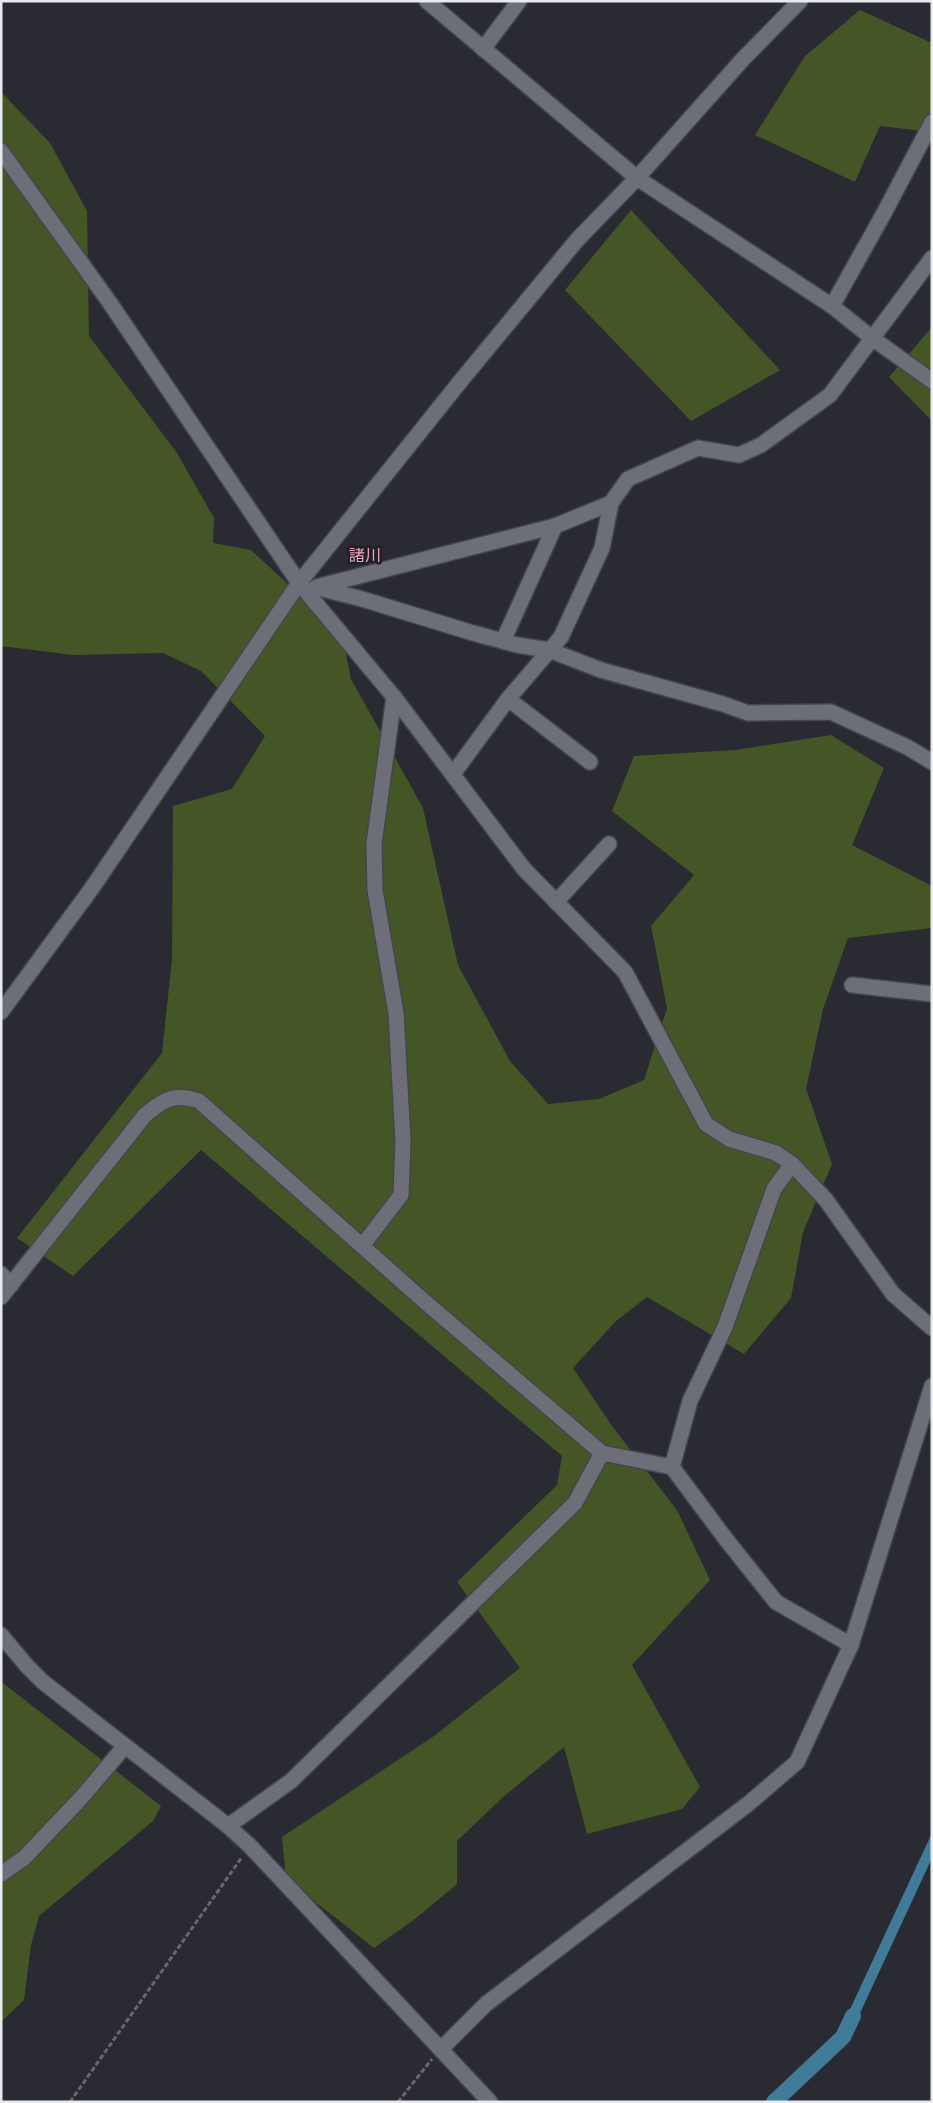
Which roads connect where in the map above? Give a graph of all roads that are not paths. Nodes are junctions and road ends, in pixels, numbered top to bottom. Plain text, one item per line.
1 (427, 1) edge
2 (519, 1) edge
3 (800, 1) edge
4 (483, 48) junction
5 (932, 122) edge
6 (1, 151) edge
7 (637, 178) junction
8 (932, 258) edge
9 (832, 306) junction
10 (872, 338) junction
11 (932, 381) edge
12 (611, 503) junction
13 (555, 526) junction
14 (299, 583) junction
15 (316, 587) junction
16 (503, 641) junction
17 (549, 650) junction
18 (394, 697) junction
19 (508, 699) junction
20 (590, 762) dead end
21 (932, 762) edge
22 (453, 774) junction
23 (609, 844) dead end
24 (556, 902) junction
25 (852, 985) dead end
26 (932, 994) edge
27 (1, 1012) edge
28 (792, 1164) junction
29 (362, 1246) junction
30 (5, 1285) edge
31 (932, 1328) edge
32 (932, 1386) edge
33 (602, 1453) junction
34 (672, 1467) junction
35 (1, 1635) edge
36 (850, 1646) junction
37 (125, 1746) junction
38 (228, 1826) junction
39 (1, 1874) edge
40 (441, 2049) junction
41 (490, 2102) edge

1 - 4 street
2 - 4 street
3 - 7 street
4 - 7 street
5 - 9 street
6 - 14 street
7 - 9 street
7 - 14 street
8 - 10 street
9 - 10 street
10 - 11 street
10 - 12 street
12 - 13 street
12 - 17 street
13 - 15 street
13 - 16 street
14 - 15 street
14 - 18 street
14 - 27 street
15 - 16 street
16 - 17 street
17 - 19 street
17 - 21 street
18 - 22 street
18 - 29 street
19 - 20 street
19 - 22 street
22 - 24 street
23 - 24 street
24 - 28 street
25 - 26 street
28 - 31 street
28 - 34 street
29 - 30 street
29 - 33 street
32 - 36 street
33 - 34 street
33 - 38 street
34 - 36 street
35 - 37 street
36 - 40 street
37 - 38 street
37 - 39 street
38 - 40 street
40 - 41 street

